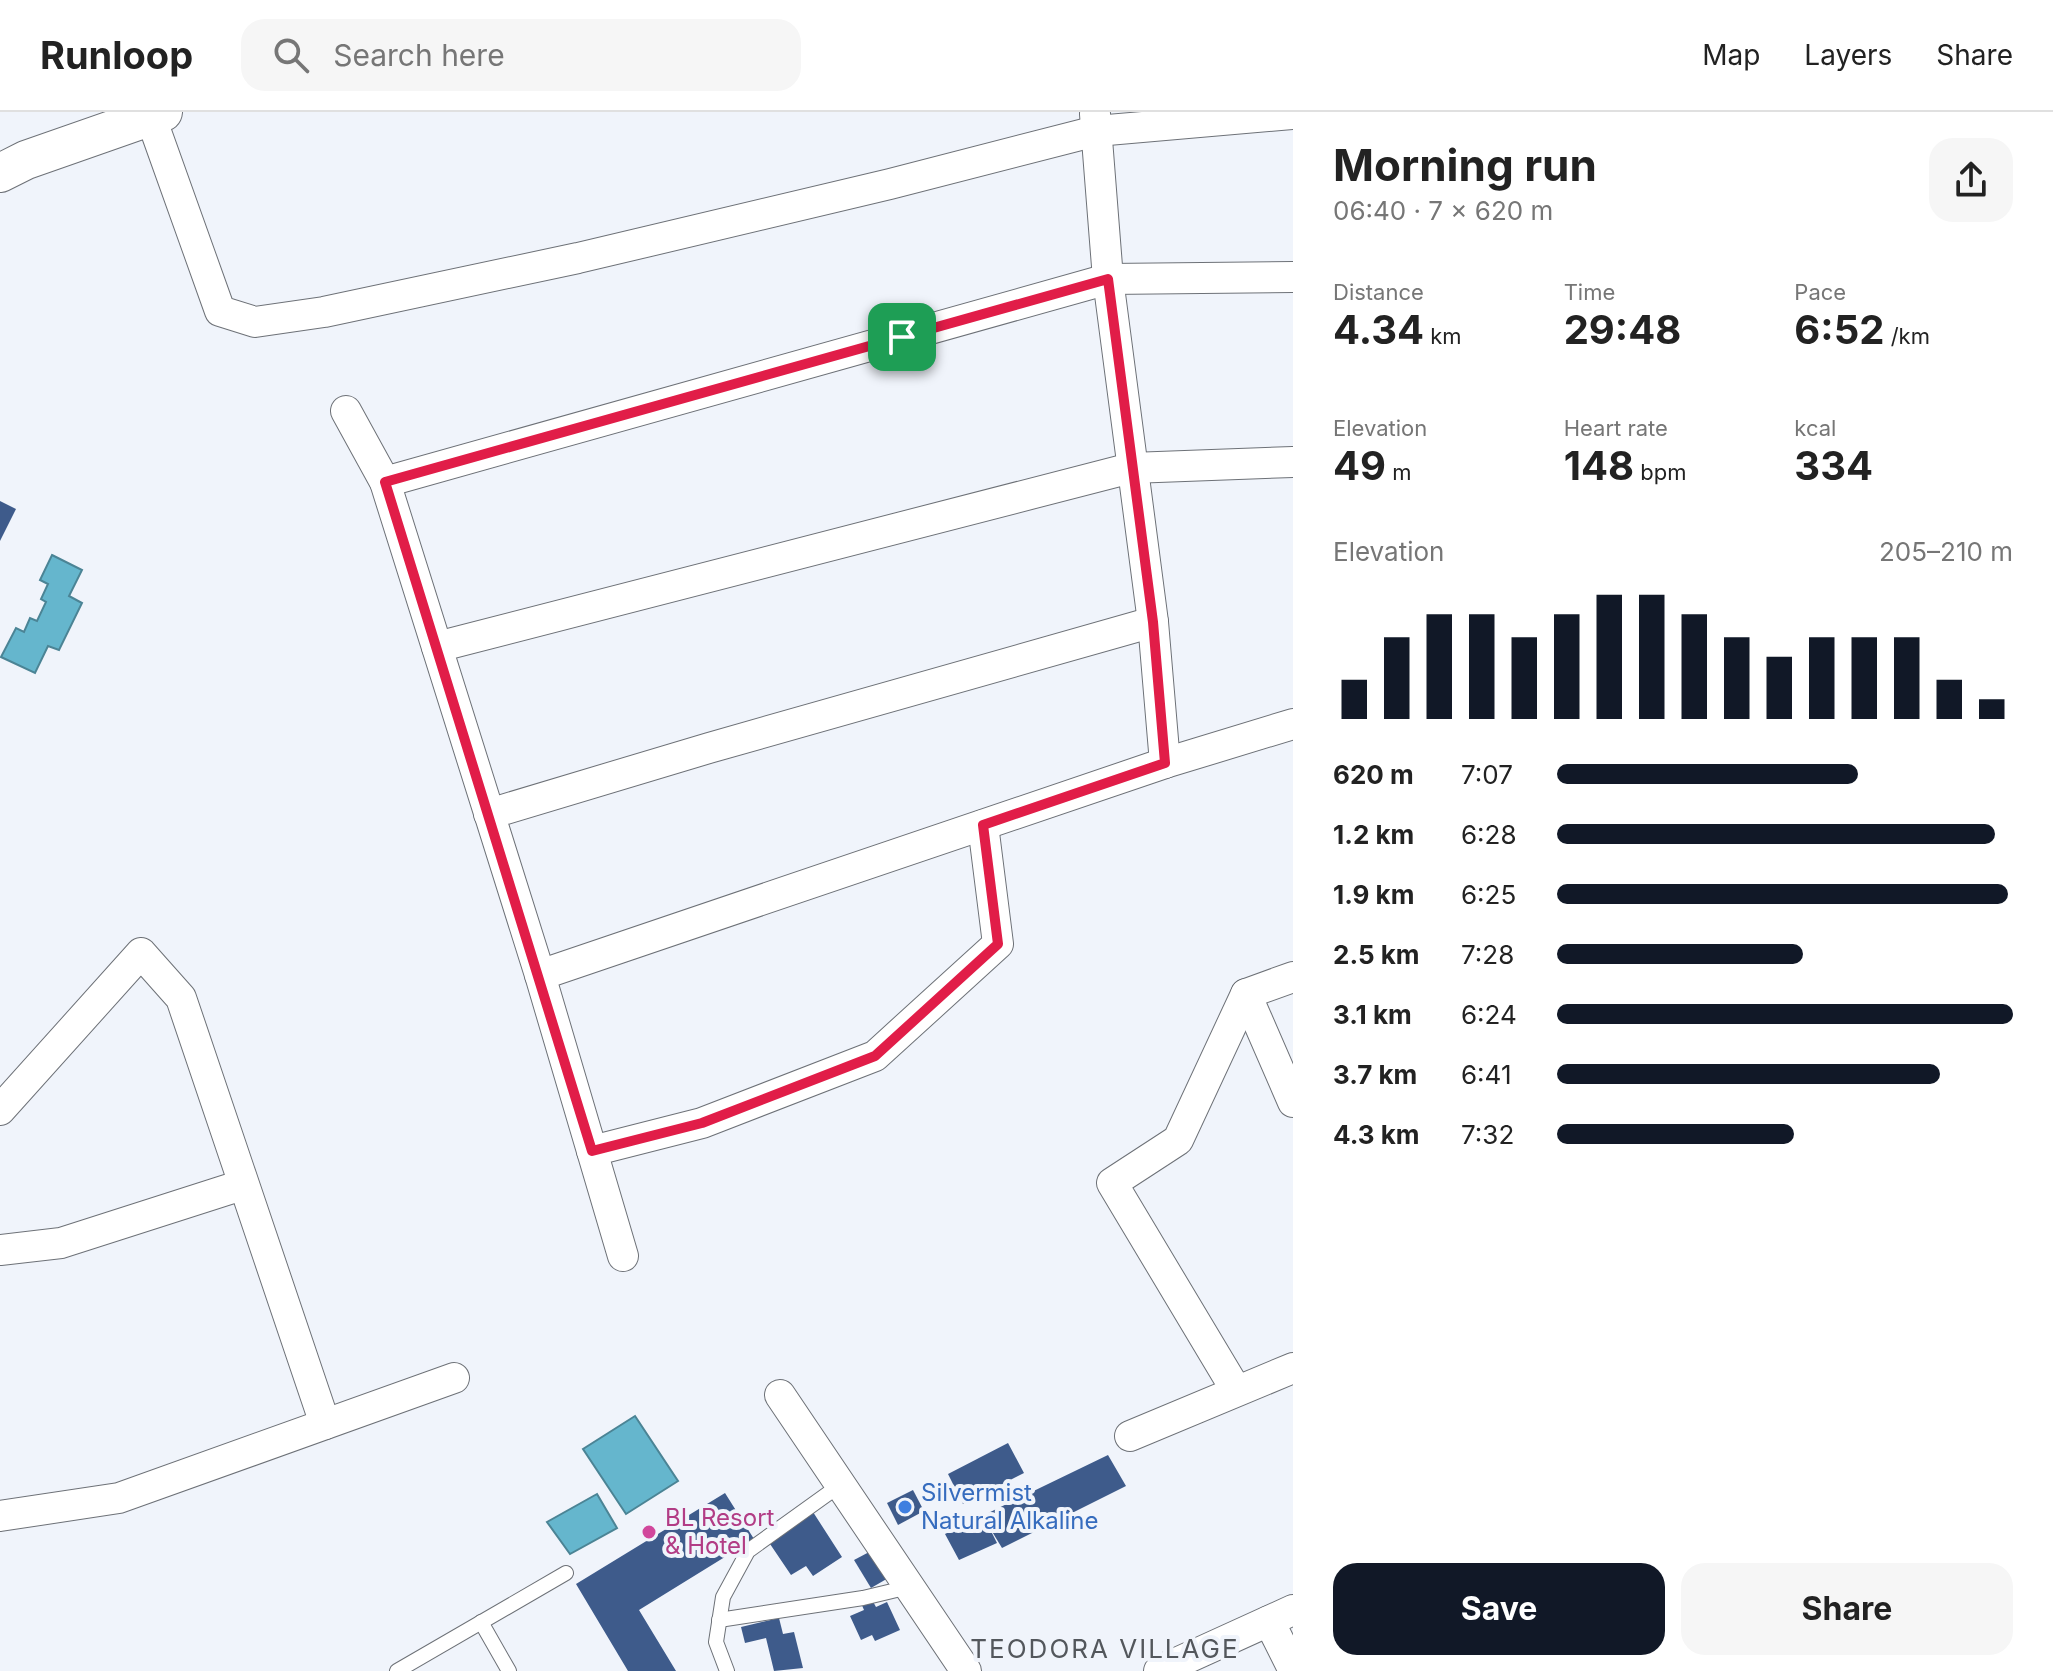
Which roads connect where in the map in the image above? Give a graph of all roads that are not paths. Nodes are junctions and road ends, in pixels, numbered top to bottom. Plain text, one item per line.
1 (156, 114) edge
2 (1293, 114) edge
3 (1096, 122) edge
4 (0, 173) edge
5 (1293, 277) edge
6 (1108, 279) junction
7 (346, 411) dead end
8 (1293, 462) edge
9 (1131, 468) junction
10 (385, 482) junction
11 (1153, 622) junction
12 (437, 647) junction
13 (1293, 724) edge
14 (1165, 763) junction
15 (489, 814) junction
16 (983, 825) junction
17 (540, 975) junction
18 (1293, 977) edge
19 (1246, 994) junction
20 (1293, 1102) edge
21 (0, 1110) edge
22 (592, 1151) junction
23 (242, 1185) junction
24 (0, 1250) edge
25 (623, 1256) dead end
26 (1293, 1368) edge
27 (454, 1378) dead end
28 (1236, 1390) junction
29 (780, 1395) dead end
30 (325, 1424) junction
31 (1130, 1436) dead end
32 (840, 1485) junction
33 (0, 1516) edge
34 (566, 1573) dead end
35 (909, 1587) junction
36 (1281, 1616) edge
37 (719, 1620) junction
38 (481, 1622) junction
39 (1293, 1669) edge
40 (397, 1671) edge
41 (509, 1671) edge
42 (727, 1671) edge
43 (966, 1671) edge
44 (1159, 1671) edge

1 - 3 street
1 - 4 street
2 - 3 street
3 - 6 street
5 - 6 street
6 - 9 street
6 - 10 street
7 - 10 street
8 - 9 street
9 - 11 street
9 - 12 street
10 - 12 street
11 - 14 street
11 - 15 street
12 - 15 street
13 - 14 street
14 - 16 street
15 - 17 street
16 - 17 street
16 - 22 street
17 - 22 street
18 - 19 street
19 - 20 street
19 - 28 street
21 - 23 street
22 - 25 street
23 - 24 street
23 - 30 street
26 - 28 street
27 - 30 street
28 - 31 street
29 - 32 street
30 - 33 street
32 - 35 street
32 - 37 lane
34 - 38 lane
35 - 37 lane
35 - 43 street
36 - 39 street
36 - 44 street
37 - 42 lane
38 - 40 lane
38 - 41 lane

